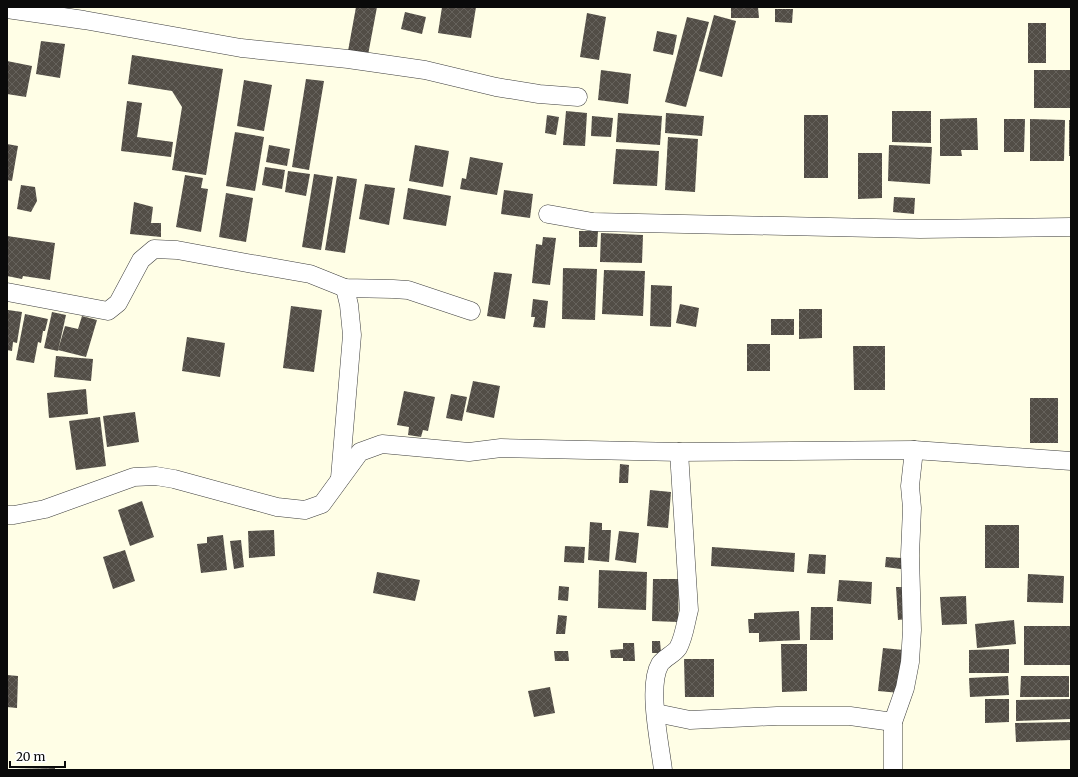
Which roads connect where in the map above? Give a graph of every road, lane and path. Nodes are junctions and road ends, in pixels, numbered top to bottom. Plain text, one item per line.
1 (7, 9) edge
2 (578, 98) dead end
3 (548, 214) dead end
4 (1071, 227) edge
5 (345, 288) junction
6 (7, 292) edge
7 (471, 312) dead end
8 (914, 450) junction
9 (679, 452) junction
10 (1071, 461) edge
11 (340, 478) junction
12 (7, 514) edge
13 (656, 713) junction
14 (893, 722) junction
15 (663, 770) edge
16 (893, 770) edge

1 - 2 street
3 - 4 street
5 - 6 street
5 - 7 street
5 - 11 street
8 - 9 street
8 - 10 street
8 - 14 street
9 - 11 street
9 - 13 street
11 - 12 street
13 - 14 street
13 - 15 street
14 - 16 street

